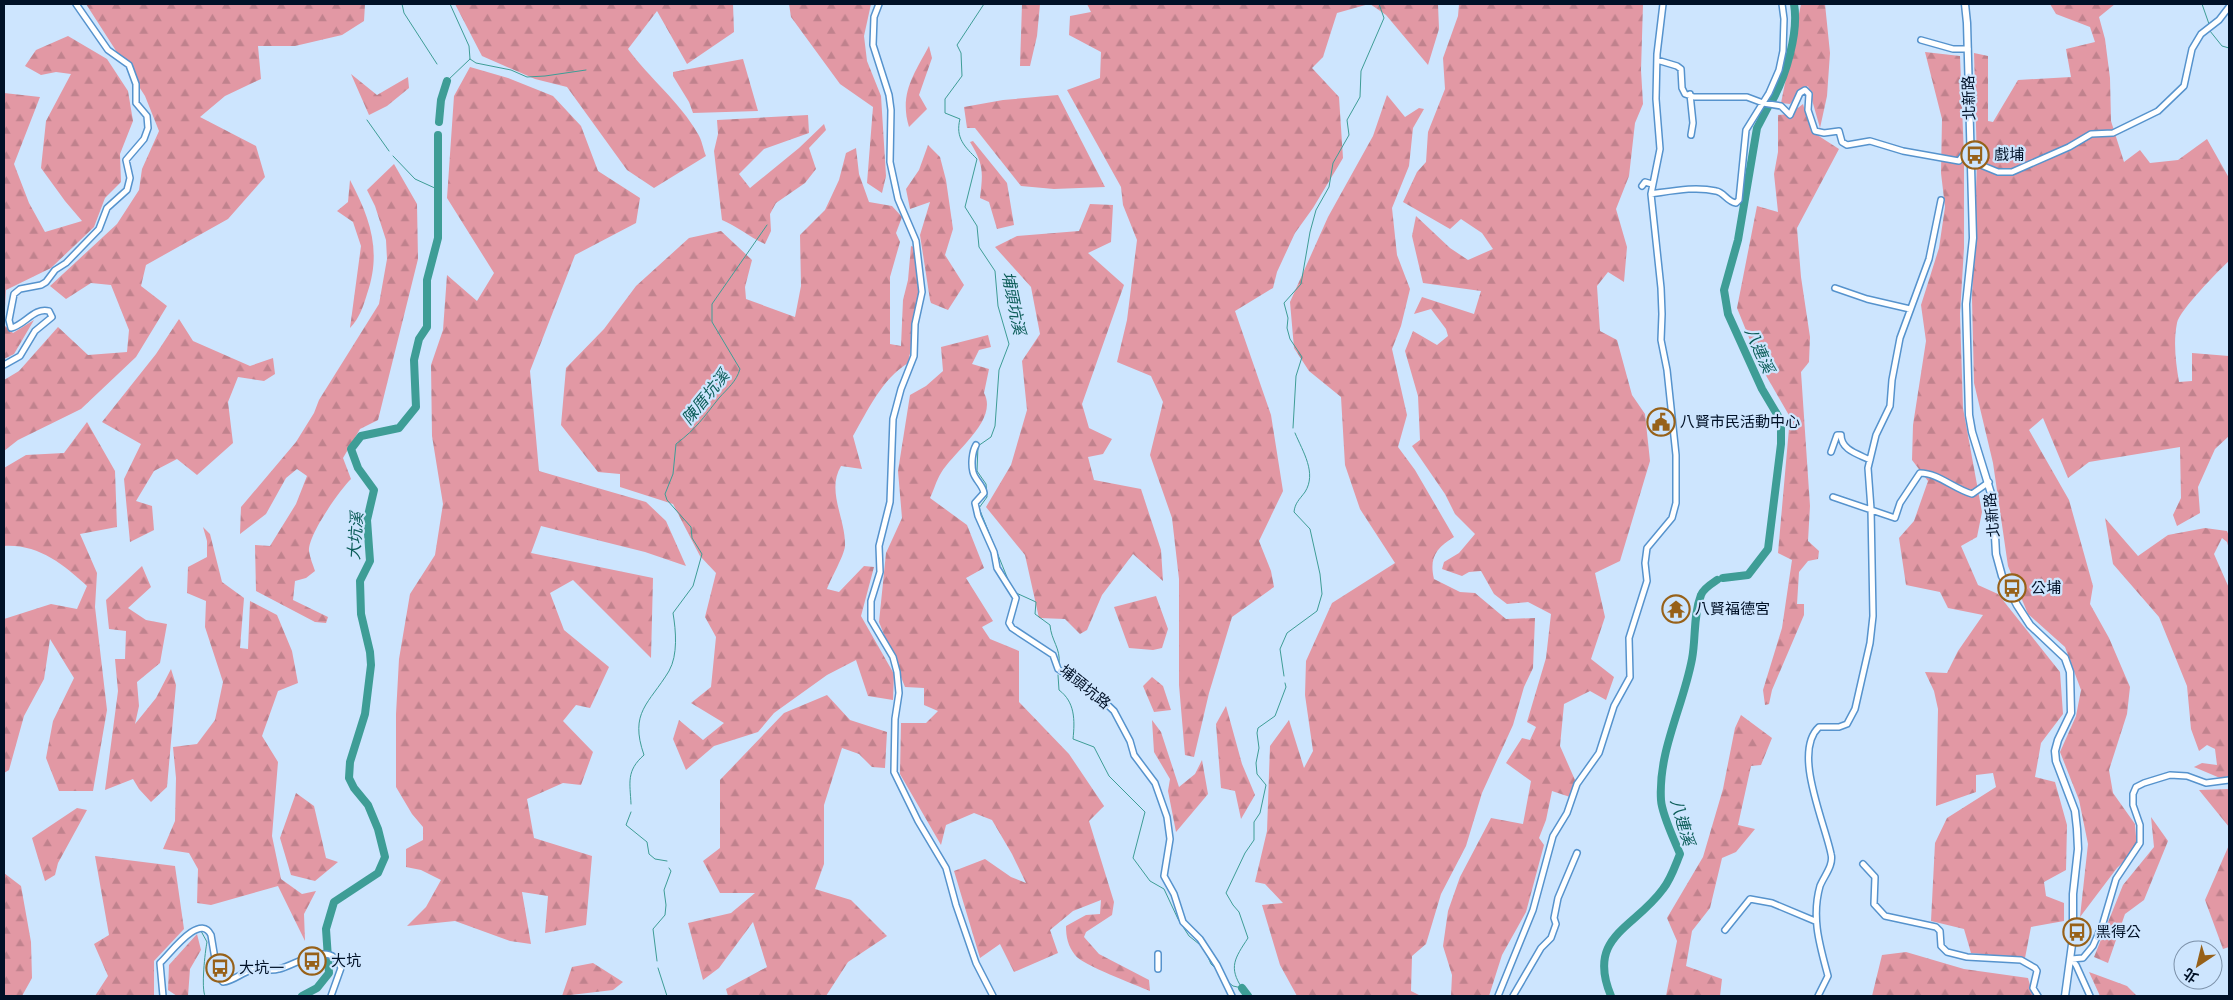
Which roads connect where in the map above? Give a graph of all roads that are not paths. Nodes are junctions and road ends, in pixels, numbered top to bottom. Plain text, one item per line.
1 (76, 4) edge
2 (879, 4) edge
3 (1664, 4) edge
4 (1782, 4) edge
5 (1965, 4) edge
6 (2229, 7) edge
7 (1921, 40) dead end
8 (1968, 49) junction
9 (1657, 60) junction
10 (1690, 94) junction
11 (1763, 103) junction
12 (1691, 135) dead end
13 (1971, 144) junction
14 (1971, 161) junction
15 (1652, 184) junction
16 (1642, 186) dead end
17 (1651, 194) junction
18 (1941, 200) dead end
19 (1834, 288) dead end
20 (1910, 309) junction
21 (4, 365) edge
22 (976, 444) dead end
23 (1831, 452) dead end
24 (1870, 460) junction
25 (1989, 482) junction
26 (1833, 497) dead end
27 (1871, 509) junction
28 (2229, 780) edge
29 (1577, 853) dead end
30 (1863, 864) dead end
31 (1815, 920) junction
32 (1725, 930) dead end
33 (1158, 954) dead end
34 (2071, 959) junction
35 (1158, 969) dead end
36 (163, 996) edge
37 (331, 996) edge
38 (993, 996) edge
39 (1232, 996) edge
40 (1498, 996) edge
41 (1513, 996) edge
42 (1818, 996) edge
43 (2038, 996) edge
44 (2065, 996) edge
45 (2090, 996) edge

1 - 21 street
2 - 38 street
3 - 9 street
4 - 11 street
5 - 8 main road, 北新路
6 - 14 street
7 - 8 street
8 - 13 main road, 北新路
9 - 10 street
9 - 15 street
10 - 11 street
10 - 12 street
11 - 13 street
11 - 17 street
13 - 14 main road, 北新路
14 - 25 main road, 北新路
15 - 16 street
15 - 17 street
17 - 40 street
18 - 20 street
19 - 20 street
20 - 24 street
22 - 39 street, 埔頭坑路
23 - 24 street
24 - 27 street
25 - 27 street
25 - 34 main road, 北新路
26 - 27 street
27 - 31 street
28 - 34 street
29 - 41 street
30 - 43 street
31 - 32 street
31 - 42 street
33 - 35 street
34 - 44 main road, 北新路
34 - 45 street
36 - 37 street

